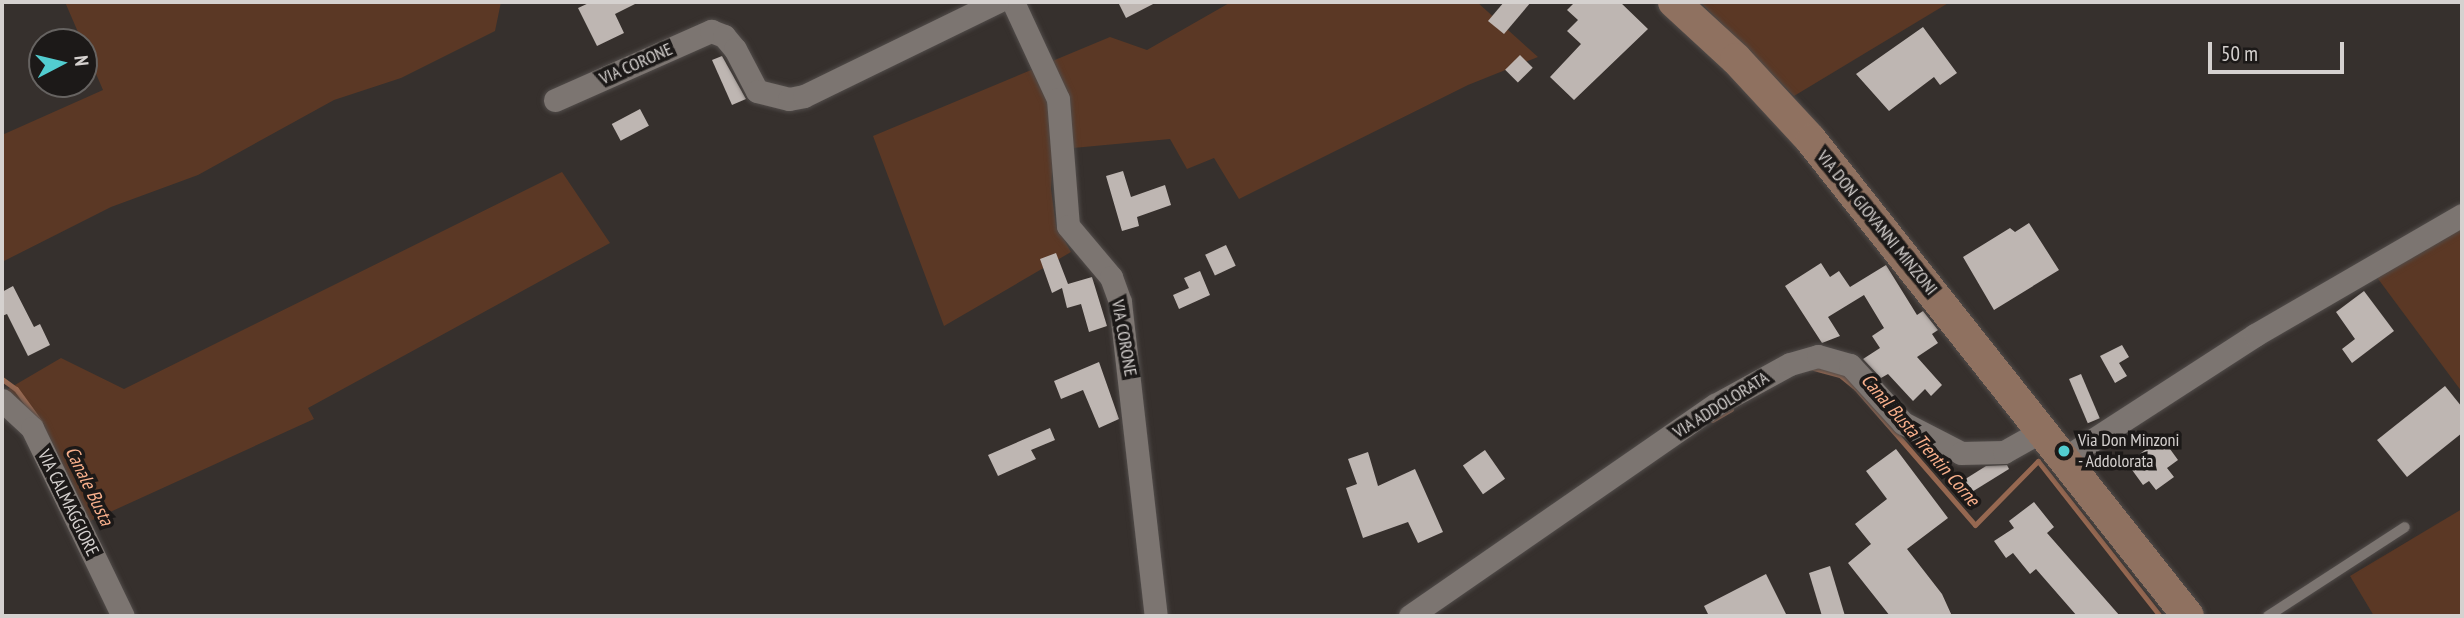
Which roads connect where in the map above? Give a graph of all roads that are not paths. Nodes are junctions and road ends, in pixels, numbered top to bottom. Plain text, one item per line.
1 (997, 2) edge
2 (1013, 2) edge
3 (1674, 2) edge
4 (555, 100) dead end
5 (2462, 215) edge
6 (2, 400) edge
7 (2043, 430) junction
8 (2065, 458) junction
9 (2405, 527) dead end
10 (123, 616) edge
11 (1156, 616) edge
12 (1410, 616) edge
13 (2188, 616) edge
14 (2268, 616) edge

1 - 4 street, VIA CORONE
2 - 11 street, VIA CORONE
3 - 7 street, VIA DON GIOVANNI MINZONI
5 - 8 street
6 - 10 street, VIA CALMAGGIORE
7 - 8 street, VIA DON GIOVANNI MINZONI
7 - 12 street, VIA ADDOLORATA
8 - 13 street, VIA DON GIOVANNI MINZONI
9 - 14 lane

